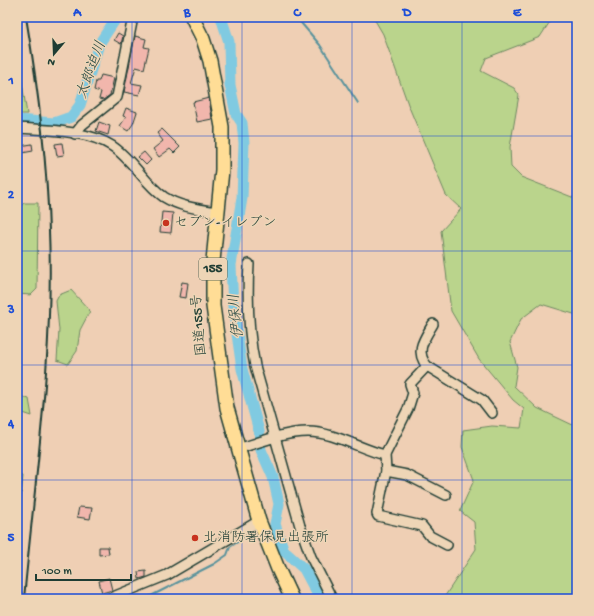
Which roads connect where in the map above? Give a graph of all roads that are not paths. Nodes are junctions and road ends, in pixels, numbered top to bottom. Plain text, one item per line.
1 (133, 17) edge
2 (192, 17) edge
3 (17, 128) edge
4 (75, 134) junction
5 (217, 212) junction
6 (249, 264) dead end
7 (433, 324) dead end
8 (427, 366) junction
9 (492, 412) dead end
10 (274, 438) junction
11 (238, 449) junction
12 (385, 455) junction
13 (386, 471) junction
14 (446, 495) dead end
15 (259, 521) junction
16 (447, 545) dead end
17 (108, 599) edge
18 (292, 599) edge
19 (332, 599) edge

1 - 4 street
2 - 5 highway, 国道155号 / 155
3 - 4 street
4 - 5 street
5 - 11 highway, 国道155号 / 155
6 - 10 street
7 - 8 street
8 - 9 street
8 - 12 street
10 - 11 street
10 - 12 street
10 - 19 street
11 - 15 highway, 国道155号 / 155
12 - 13 street
13 - 14 street
13 - 16 street
15 - 17 street
15 - 18 highway, 国道155号 / 155

